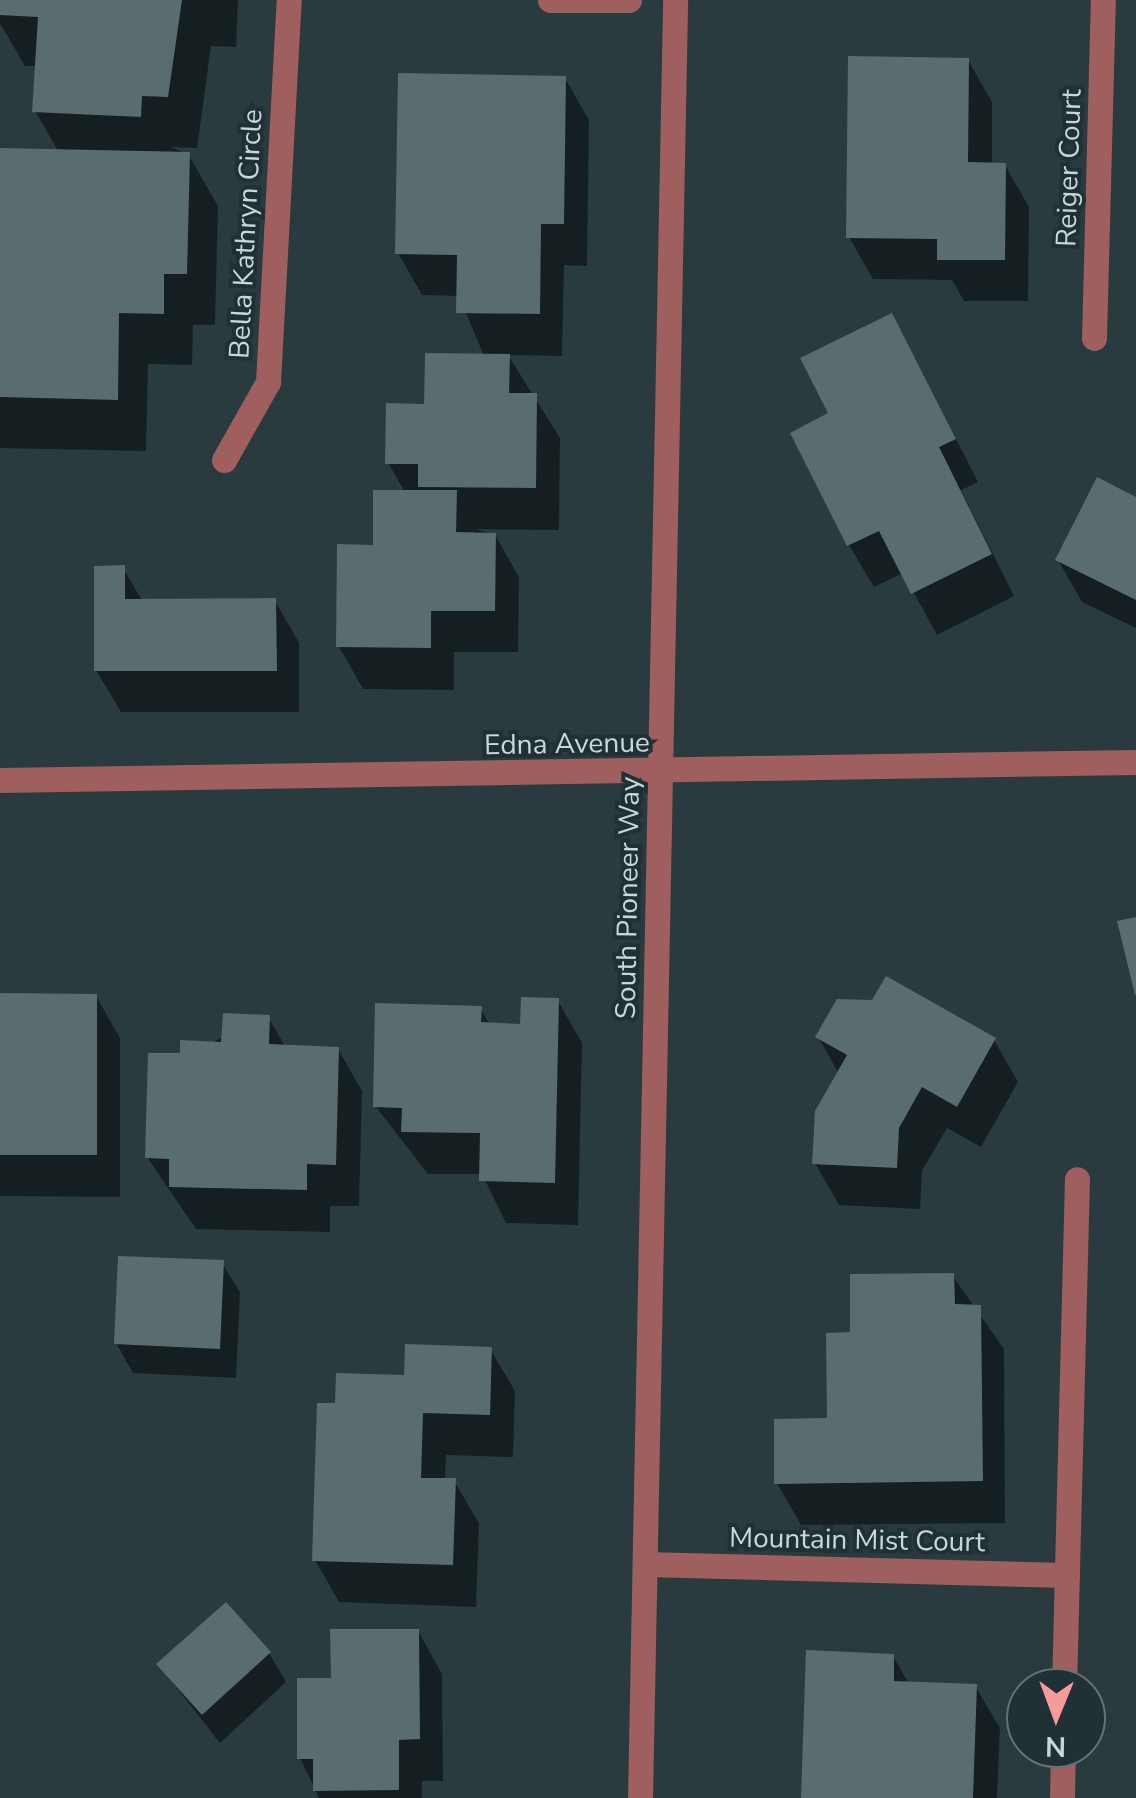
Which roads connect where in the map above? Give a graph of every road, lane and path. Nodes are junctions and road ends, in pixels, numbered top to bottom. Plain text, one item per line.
1 (289, 0) edge
2 (550, 0) edge
3 (630, 0) edge
4 (675, 0) edge
5 (1103, 0) edge
6 (1094, 338) dead end
7 (224, 460) dead end
8 (1136, 762) edge
9 (660, 771) junction
10 (0, 780) edge
11 (1077, 1180) dead end
12 (645, 1564) junction
13 (1067, 1575) junction
14 (1065, 1668) edge
15 (1063, 1768) edge
16 (640, 1798) edge
17 (1062, 1798) edge

1 - 7 street, Bella Kathryn Circle
2 - 3 street
4 - 9 street, South Pioneer Way
5 - 6 street, Reiger Court
8 - 9 street, Edna Avenue
9 - 10 street, Edna Avenue
9 - 12 street, South Pioneer Way
11 - 13 street
12 - 13 street, Mountain Mist Court
12 - 16 street, South Pioneer Way
13 - 14 street
15 - 17 street

